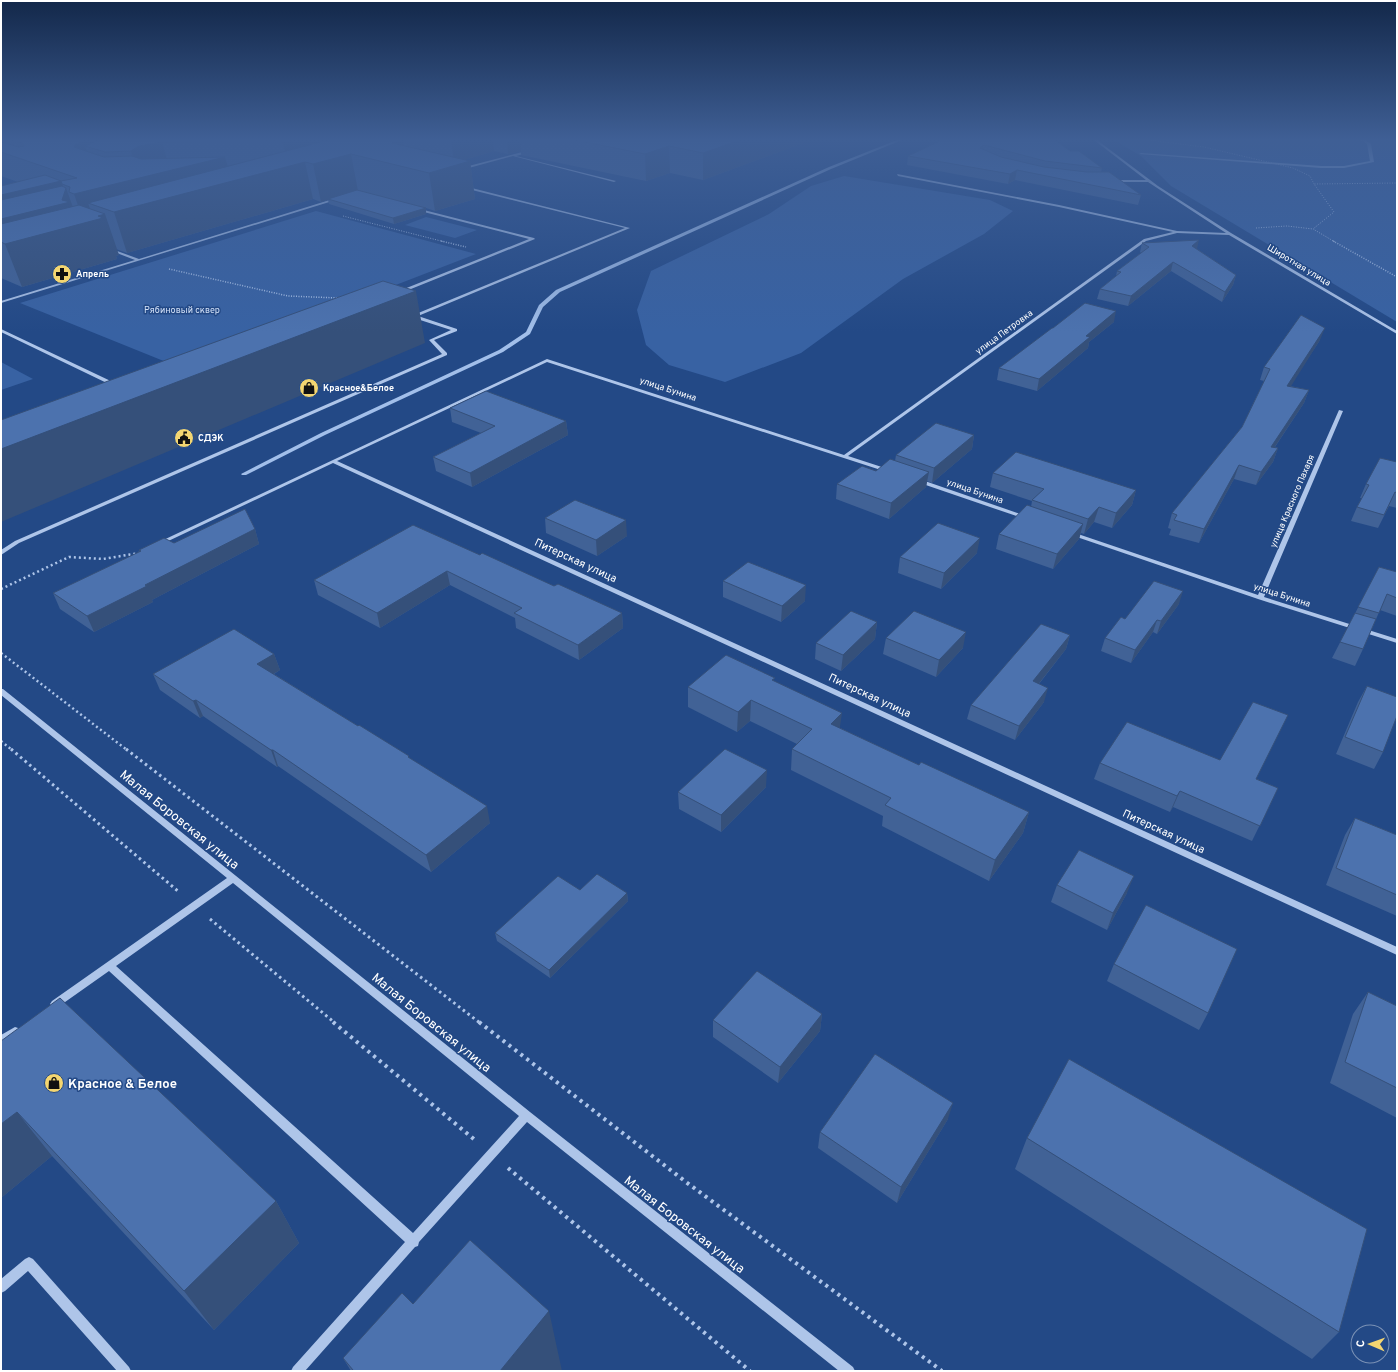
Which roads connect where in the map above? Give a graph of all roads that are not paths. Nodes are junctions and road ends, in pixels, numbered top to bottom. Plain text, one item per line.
1 (319, 204) edge
2 (533, 204) edge
3 (1049, 204) edge
4 (1184, 204) edge
5 (416, 208) edge
6 (1177, 232) junction
7 (1230, 234) junction
8 (106, 248) edge
9 (139, 260) junction
10 (395, 294) edge
11 (1, 302) edge
12 (1, 330) edge
13 (1397, 333) edge
14 (424, 337) dead end
15 (430, 340) junction
16 (123, 389) edge
17 (1340, 411) dead end
18 (845, 456) junction
19 (333, 461) junction
20 (898, 474) edge
21 (913, 479) edge
22 (1034, 520) edge
23 (1064, 531) edge
24 (1, 553) edge
25 (139, 553) edge
26 (1260, 598) junction
27 (1397, 642) edge
28 (1, 691) edge
29 (233, 878) junction
30 (1397, 951) edge
31 (109, 965) junction
32 (46, 1010) edge
33 (20, 1028) edge
34 (1, 1041) edge
35 (526, 1114) junction
36 (414, 1242) junction
37 (1, 1287) edge
38 (125, 1371) edge
39 (297, 1371) edge
40 (849, 1371) edge

1 - 9 street
2 - 15 street
3 - 6 street
4 - 7 street, Широтная улица
5 - 10 street
6 - 7 street
6 - 18 street, улица Петровка
7 - 13 street, Широтная улица
8 - 9 street
9 - 11 street
12 - 16 street
14 - 15 street
15 - 24 street
17 - 26 street, улица Красного Пахаря
18 - 19 street, улица Бунина
18 - 20 street, улица Бунина
19 - 25 street
19 - 30 street, Питерская улица
21 - 22 street, улица Бунина
23 - 26 street, улица Бунина
26 - 27 street, улица Бунина
28 - 29 street, Малая Боровская улица
29 - 31 street
29 - 35 street, Малая Боровская улица
31 - 32 street
31 - 36 street
33 - 34 street
35 - 36 street
35 - 40 street, Малая Боровская улица
36 - 39 street
37 - 38 street

